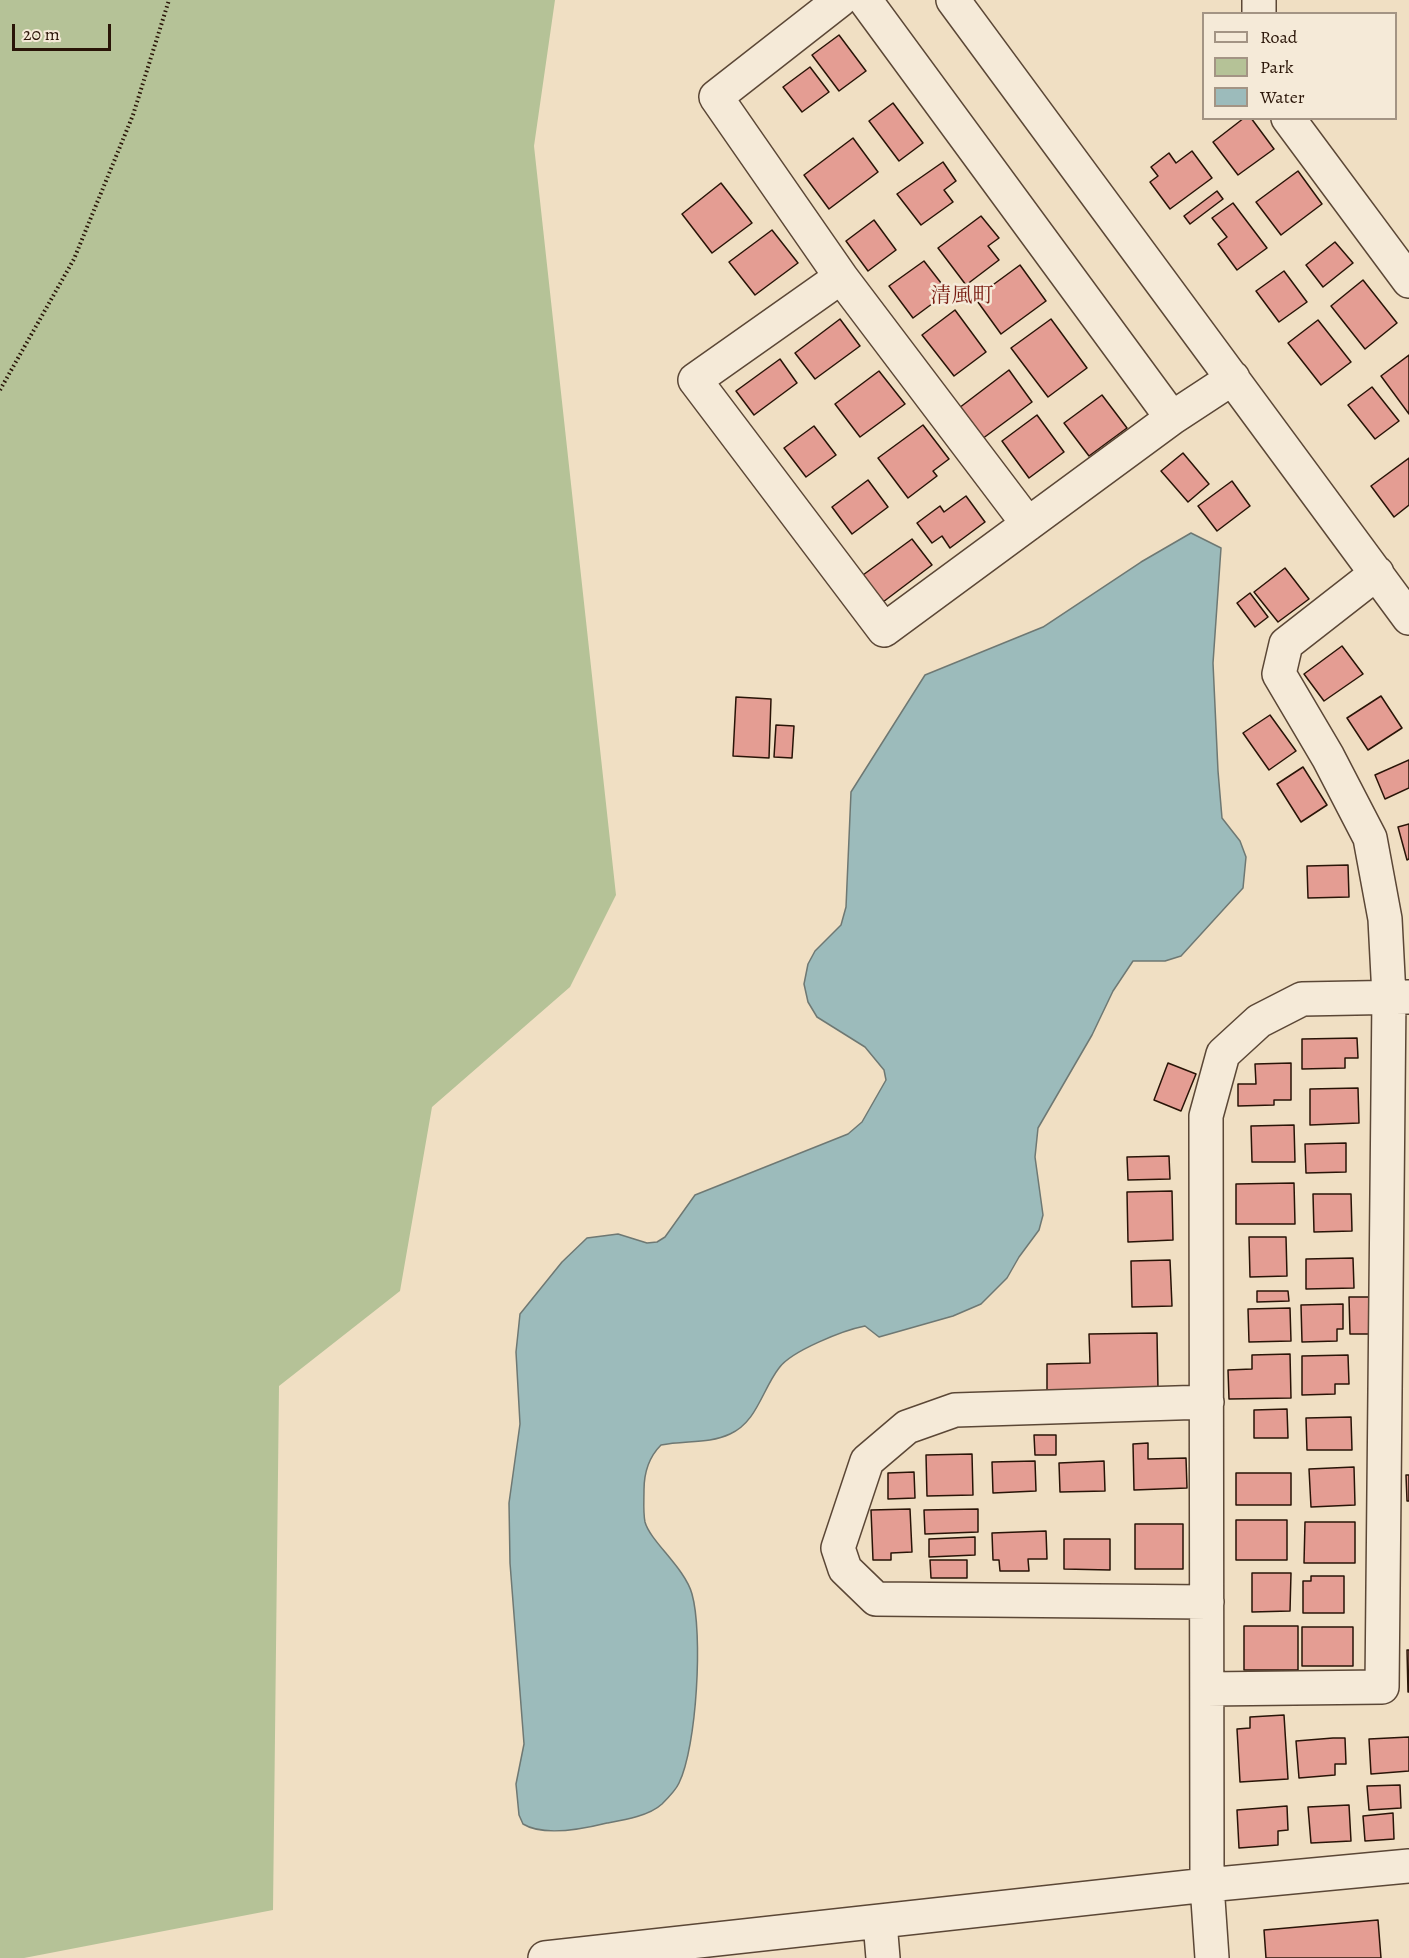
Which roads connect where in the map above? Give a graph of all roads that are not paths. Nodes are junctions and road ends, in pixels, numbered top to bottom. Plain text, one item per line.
1 (840, 0) edge
2 (865, 0) edge
3 (953, 0) edge
4 (1289, 120) edge
5 (841, 276) junction
6 (1409, 281) edge
7 (1233, 378) junction
8 (1172, 418) junction
9 (1028, 524) junction
10 (1377, 573) junction
11 (1409, 618) edge
12 (1399, 997) edge
13 (1207, 1402) junction
14 (1207, 1602) junction
15 (1207, 1689) junction
16 (1409, 1866) edge
17 (1207, 1886) junction
18 (880, 1922) junction
19 (545, 1958) edge
20 (883, 1958) edge
21 (1212, 1958) edge

1 - 5 street
2 - 8 street
3 - 7 street
4 - 6 street
5 - 9 street
5 - 9 street
7 - 8 street
7 - 10 street
8 - 9 street
10 - 11 street
10 - 12 street
12 - 13 street
12 - 15 street
13 - 14 street
13 - 14 street
14 - 15 street
15 - 17 street
16 - 17 street
17 - 18 street
17 - 21 street
18 - 19 street
18 - 20 street

